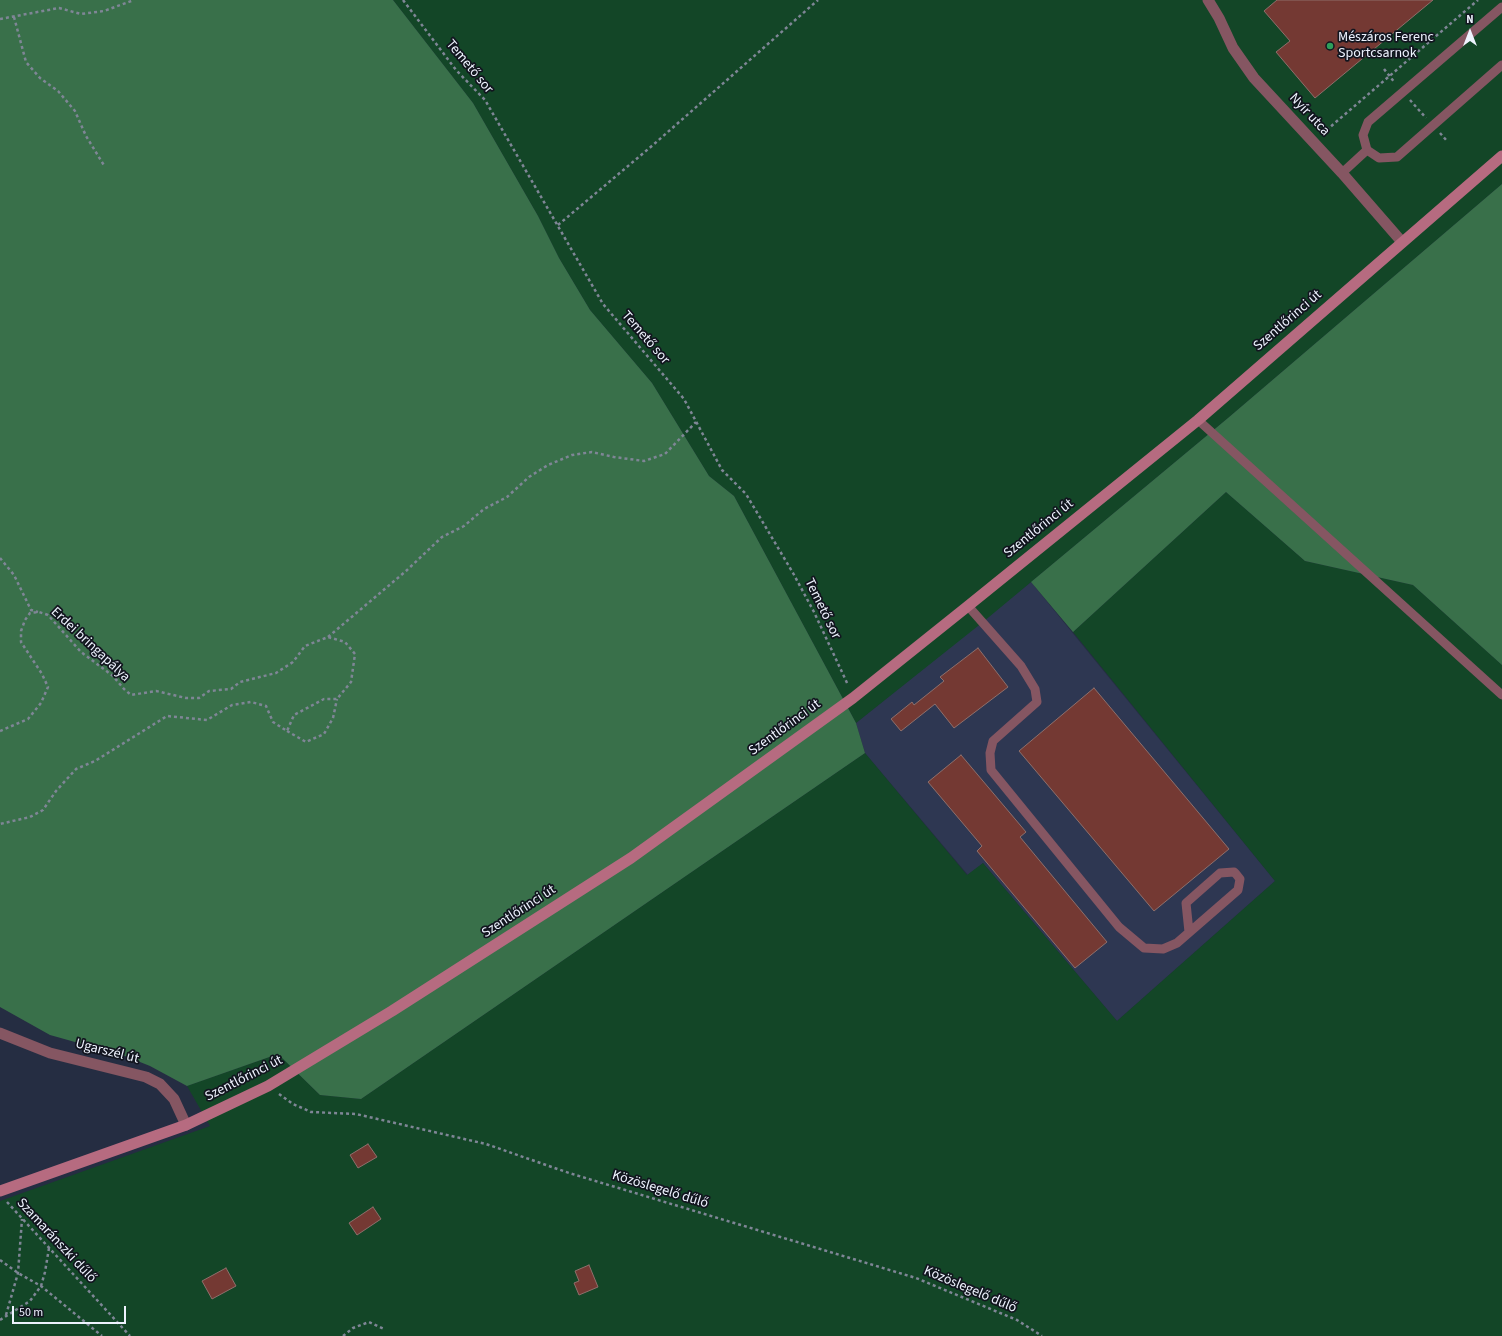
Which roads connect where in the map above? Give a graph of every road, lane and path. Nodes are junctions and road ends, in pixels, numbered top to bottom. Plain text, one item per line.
1 (134, 0) edge
2 (403, 0) edge
3 (818, 0) edge
4 (1208, 0) edge
5 (1478, 0) edge
6 (1502, 7) edge
7 (14, 17) junction
8 (0, 19) edge
9 (1502, 65) edge
10 (1384, 70) dead end
11 (1390, 76) junction
12 (1403, 92) junction
13 (1433, 126) junction
14 (1303, 131) junction
15 (1446, 141) dead end
16 (1367, 150) junction
17 (1502, 156) edge
18 (105, 167) dead end
19 (1342, 173) junction
20 (558, 225) junction
21 (1402, 242) junction
22 (1198, 420) junction
23 (696, 422) junction
24 (0, 558) edge
25 (968, 606) junction
26 (39, 612) junction
27 (328, 637) junction
28 (1502, 695) edge
29 (854, 698) junction
30 (337, 699) junction
31 (0, 731) edge
32 (287, 731) junction
33 (0, 824) edge
34 (1189, 932) junction
35 (0, 1033) edge
36 (268, 1086) junction
37 (186, 1125) junction
38 (2, 1195) edge
39 (22, 1219) junction
40 (49, 1248) junction
41 (0, 1260) edge
42 (18, 1273) junction
43 (40, 1286) junction
44 (6, 1315) junction
45 (0, 1320) edge
46 (384, 1329) dead end
47 (102, 1336) edge
48 (130, 1336) edge
49 (343, 1336) edge
50 (1042, 1336) edge

1 - 7 path
2 - 20 path, Temető sor
3 - 20 path
4 - 14 street, Nyír utca
5 - 11 path
6 - 12 lane
7 - 8 path
7 - 18 path
9 - 13 lane
10 - 11 path
11 - 12 path
11 - 14 path
12 - 13 path
12 - 16 lane
13 - 15 path
13 - 16 lane
14 - 19 street, Nyír utca
16 - 19 lane
17 - 21 main road, Szentlőrinci út
19 - 21 street, Nyír utca
20 - 23 path, Temető sor
21 - 22 main road, Szentlőrinci út
22 - 25 main road, Szentlőrinci út
22 - 28 lane
23 - 27 path, Erdei bringapálya
23 - 29 path, Temető sor
24 - 26 path
25 - 29 main road, Szentlőrinci út
25 - 34 lane
26 - 27 path, Erdei bringapálya
26 - 31 path, Erdei bringapálya
27 - 30 path
29 - 36 main road, Szentlőrinci út
30 - 32 path
30 - 32 path
32 - 33 path
34 - 34 lane
35 - 37 street, Ugarszél út
36 - 37 main road, Szentlőrinci út
36 - 50 path, Közöslegelő dűlő
37 - 38 main road, Szentlőrinci út
38 - 39 path, Szamaránszki dűlő
39 - 40 path, Szamaránszki dűlő
39 - 42 path
40 - 43 path
40 - 48 path, Szamaránszki dűlő
41 - 42 path
42 - 43 path
42 - 44 path
43 - 44 path
43 - 47 path
44 - 45 path
46 - 49 path

